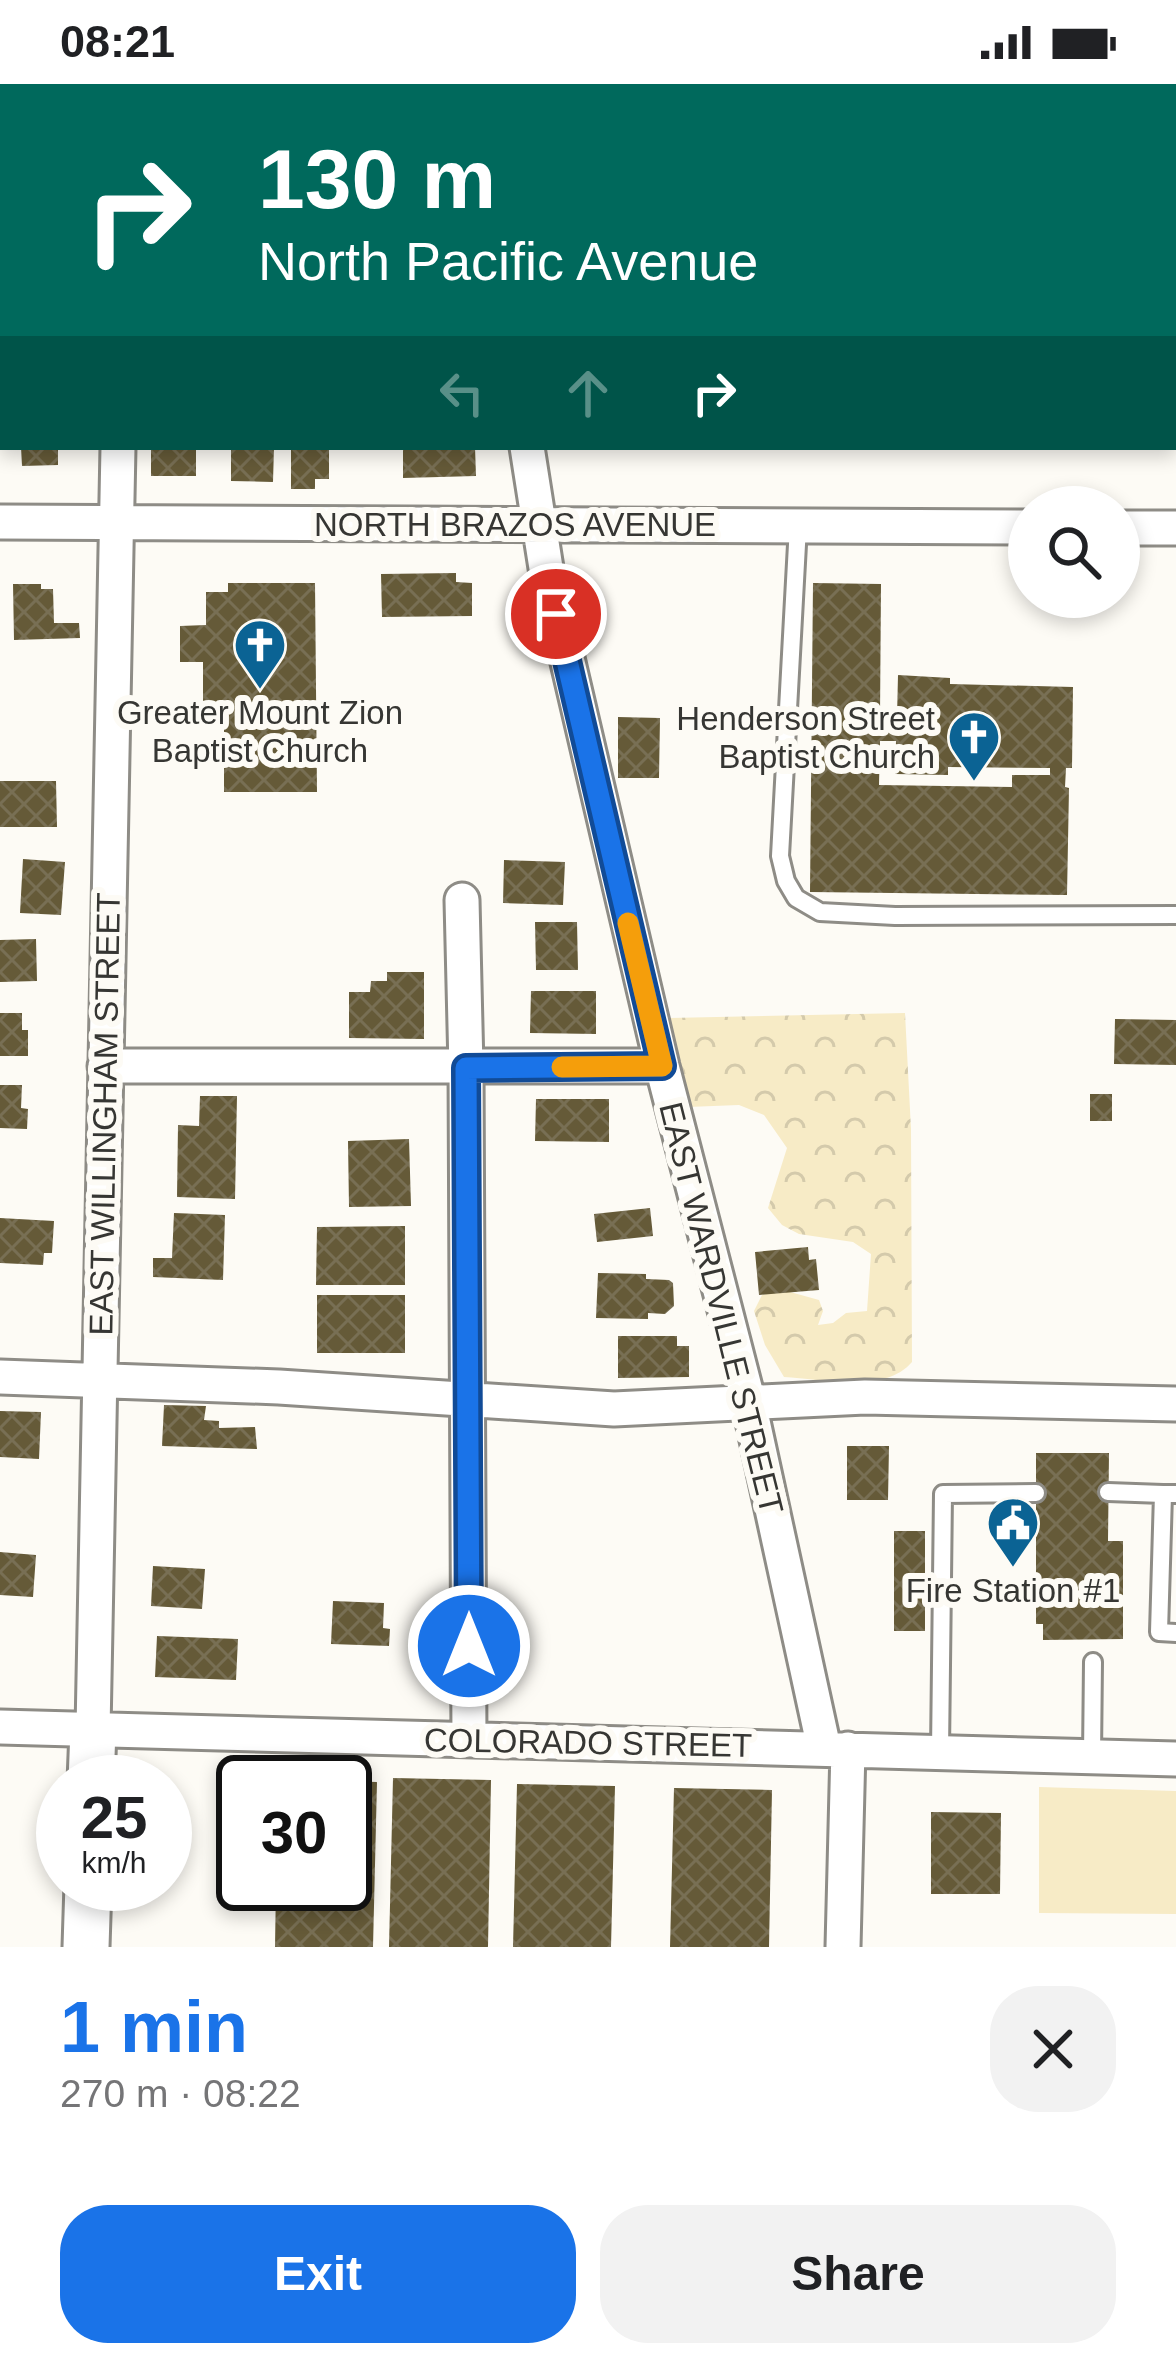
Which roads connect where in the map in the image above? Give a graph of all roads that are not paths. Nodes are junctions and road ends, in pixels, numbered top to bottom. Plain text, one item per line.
1 (118, 450) edge
2 (527, 450) edge
3 (0, 522) edge
4 (117, 522) junction
5 (538, 524) junction
6 (798, 526) junction
7 (1008, 527) edge
8 (1140, 528) edge
9 (1176, 528) edge
10 (462, 900) dead end
11 (1176, 915) edge
12 (105, 1066) junction
13 (662, 1066) junction
14 (466, 1068) junction
15 (0, 1377) edge
16 (99, 1380) junction
17 (467, 1399) junction
18 (749, 1403) junction
19 (1176, 1404) edge
20 (1108, 1492) dead end
21 (1036, 1493) dead end
22 (1169, 1494) edge
23 (1176, 1633) edge
24 (1093, 1662) dead end
25 (0, 1727) edge
26 (93, 1730) junction
27 (469, 1740) junction
28 (836, 1748) junction
29 (940, 1751) junction
30 (93, 1755) edge
31 (1093, 1756) junction
32 (1176, 1759) edge
33 (87, 1911) edge
34 (86, 1947) edge
35 (843, 1947) edge

1 - 4 street, EAST WILLINGHAM STREET
2 - 5 street, EAST WARDVILLE STREET
3 - 4 street, NORTH BRAZOS AVENUE
4 - 5 street, NORTH BRAZOS AVENUE
4 - 12 street, EAST WILLINGHAM STREET
5 - 6 street, NORTH BRAZOS AVENUE
5 - 13 street, EAST WARDVILLE STREET
6 - 7 street, NORTH BRAZOS AVENUE
6 - 11 lane
8 - 9 street
10 - 14 street
12 - 14 street
12 - 16 street, EAST WILLINGHAM STREET
13 - 14 street
13 - 18 street, EAST WARDVILLE STREET
14 - 17 street
15 - 16 street
16 - 17 street
16 - 26 street, EAST WILLINGHAM STREET
17 - 18 street
17 - 27 street
18 - 19 street
18 - 28 street, EAST WARDVILLE STREET
20 - 22 lane
21 - 29 lane
22 - 23 lane
24 - 31 lane
25 - 26 street, COLORADO STREET
26 - 27 street, COLORADO STREET
26 - 30 street, EAST WILLINGHAM STREET
27 - 28 street, COLORADO STREET
28 - 29 street, COLORADO STREET
28 - 35 street, EAST WARDVILLE STREET
29 - 31 street, COLORADO STREET
31 - 32 street, COLORADO STREET
33 - 34 street

